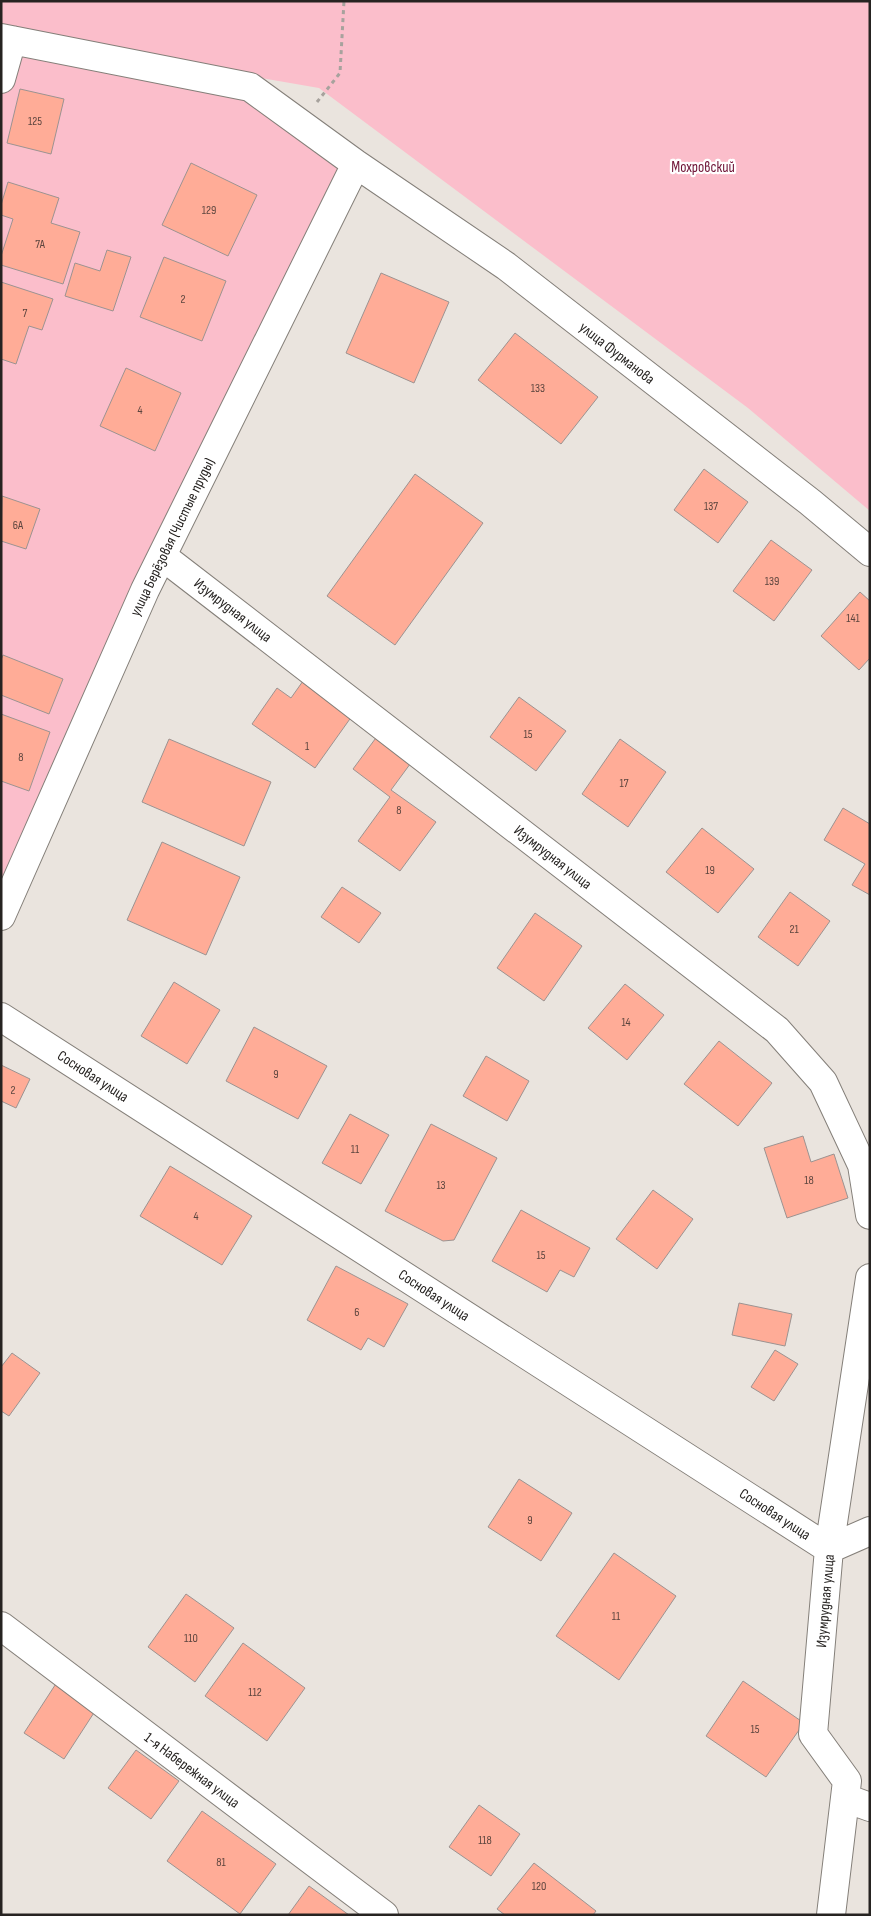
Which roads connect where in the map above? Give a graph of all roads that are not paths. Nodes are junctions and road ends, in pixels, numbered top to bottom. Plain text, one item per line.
1 (6, 39) edge
2 (1, 79) edge
3 (356, 164) junction
4 (870, 552) edge
5 (162, 556) junction
6 (1, 916) edge
7 (1, 1017) edge
8 (870, 1214) edge
9 (870, 1278) edge
10 (870, 1531) edge
11 (829, 1549) junction
12 (1, 1626) edge
13 (857, 1803) edge
14 (384, 1915) edge
15 (831, 1915) edge

1 - 2 street
1 - 3 street, улица Фурманова
3 - 4 street, улица Фурманова
3 - 5 street, улица Берёзовая (Чистые пруды)
5 - 6 street, улица Берёзовая (Чистые пруды)
5 - 8 street, Изумрудная улица
7 - 11 street, Сосновая улица
9 - 11 street, Изумрудная улица
10 - 11 street
11 - 13 street, Изумрудная улица
12 - 14 street, 1-я Набережная улица
13 - 15 street, Изумрудная улица

